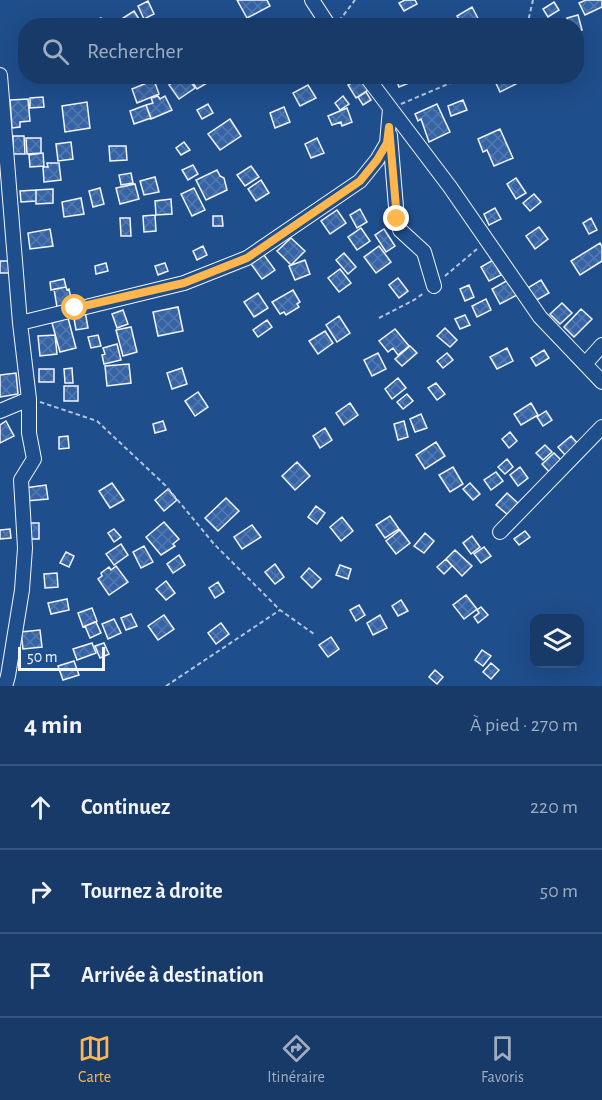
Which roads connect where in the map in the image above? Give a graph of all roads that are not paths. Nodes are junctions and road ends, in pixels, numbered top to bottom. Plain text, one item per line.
1 (312, 0) edge
2 (324, 18) edge
3 (0, 75) edge
4 (372, 84) edge
5 (390, 109) junction
6 (389, 127) junction
7 (434, 286) dead end
8 (20, 323) junction
9 (602, 345) edge
10 (585, 364) junction
11 (602, 382) edge
12 (28, 399) junction
13 (0, 411) edge
14 (602, 427) edge
15 (500, 532) dead end
16 (4, 685) edge

1 - 2 street
3 - 8 street
4 - 5 street
5 - 6 street
5 - 10 street
6 - 7 street
6 - 8 street
8 - 12 street
9 - 10 street
10 - 11 street
12 - 13 street
12 - 16 street
14 - 15 street

